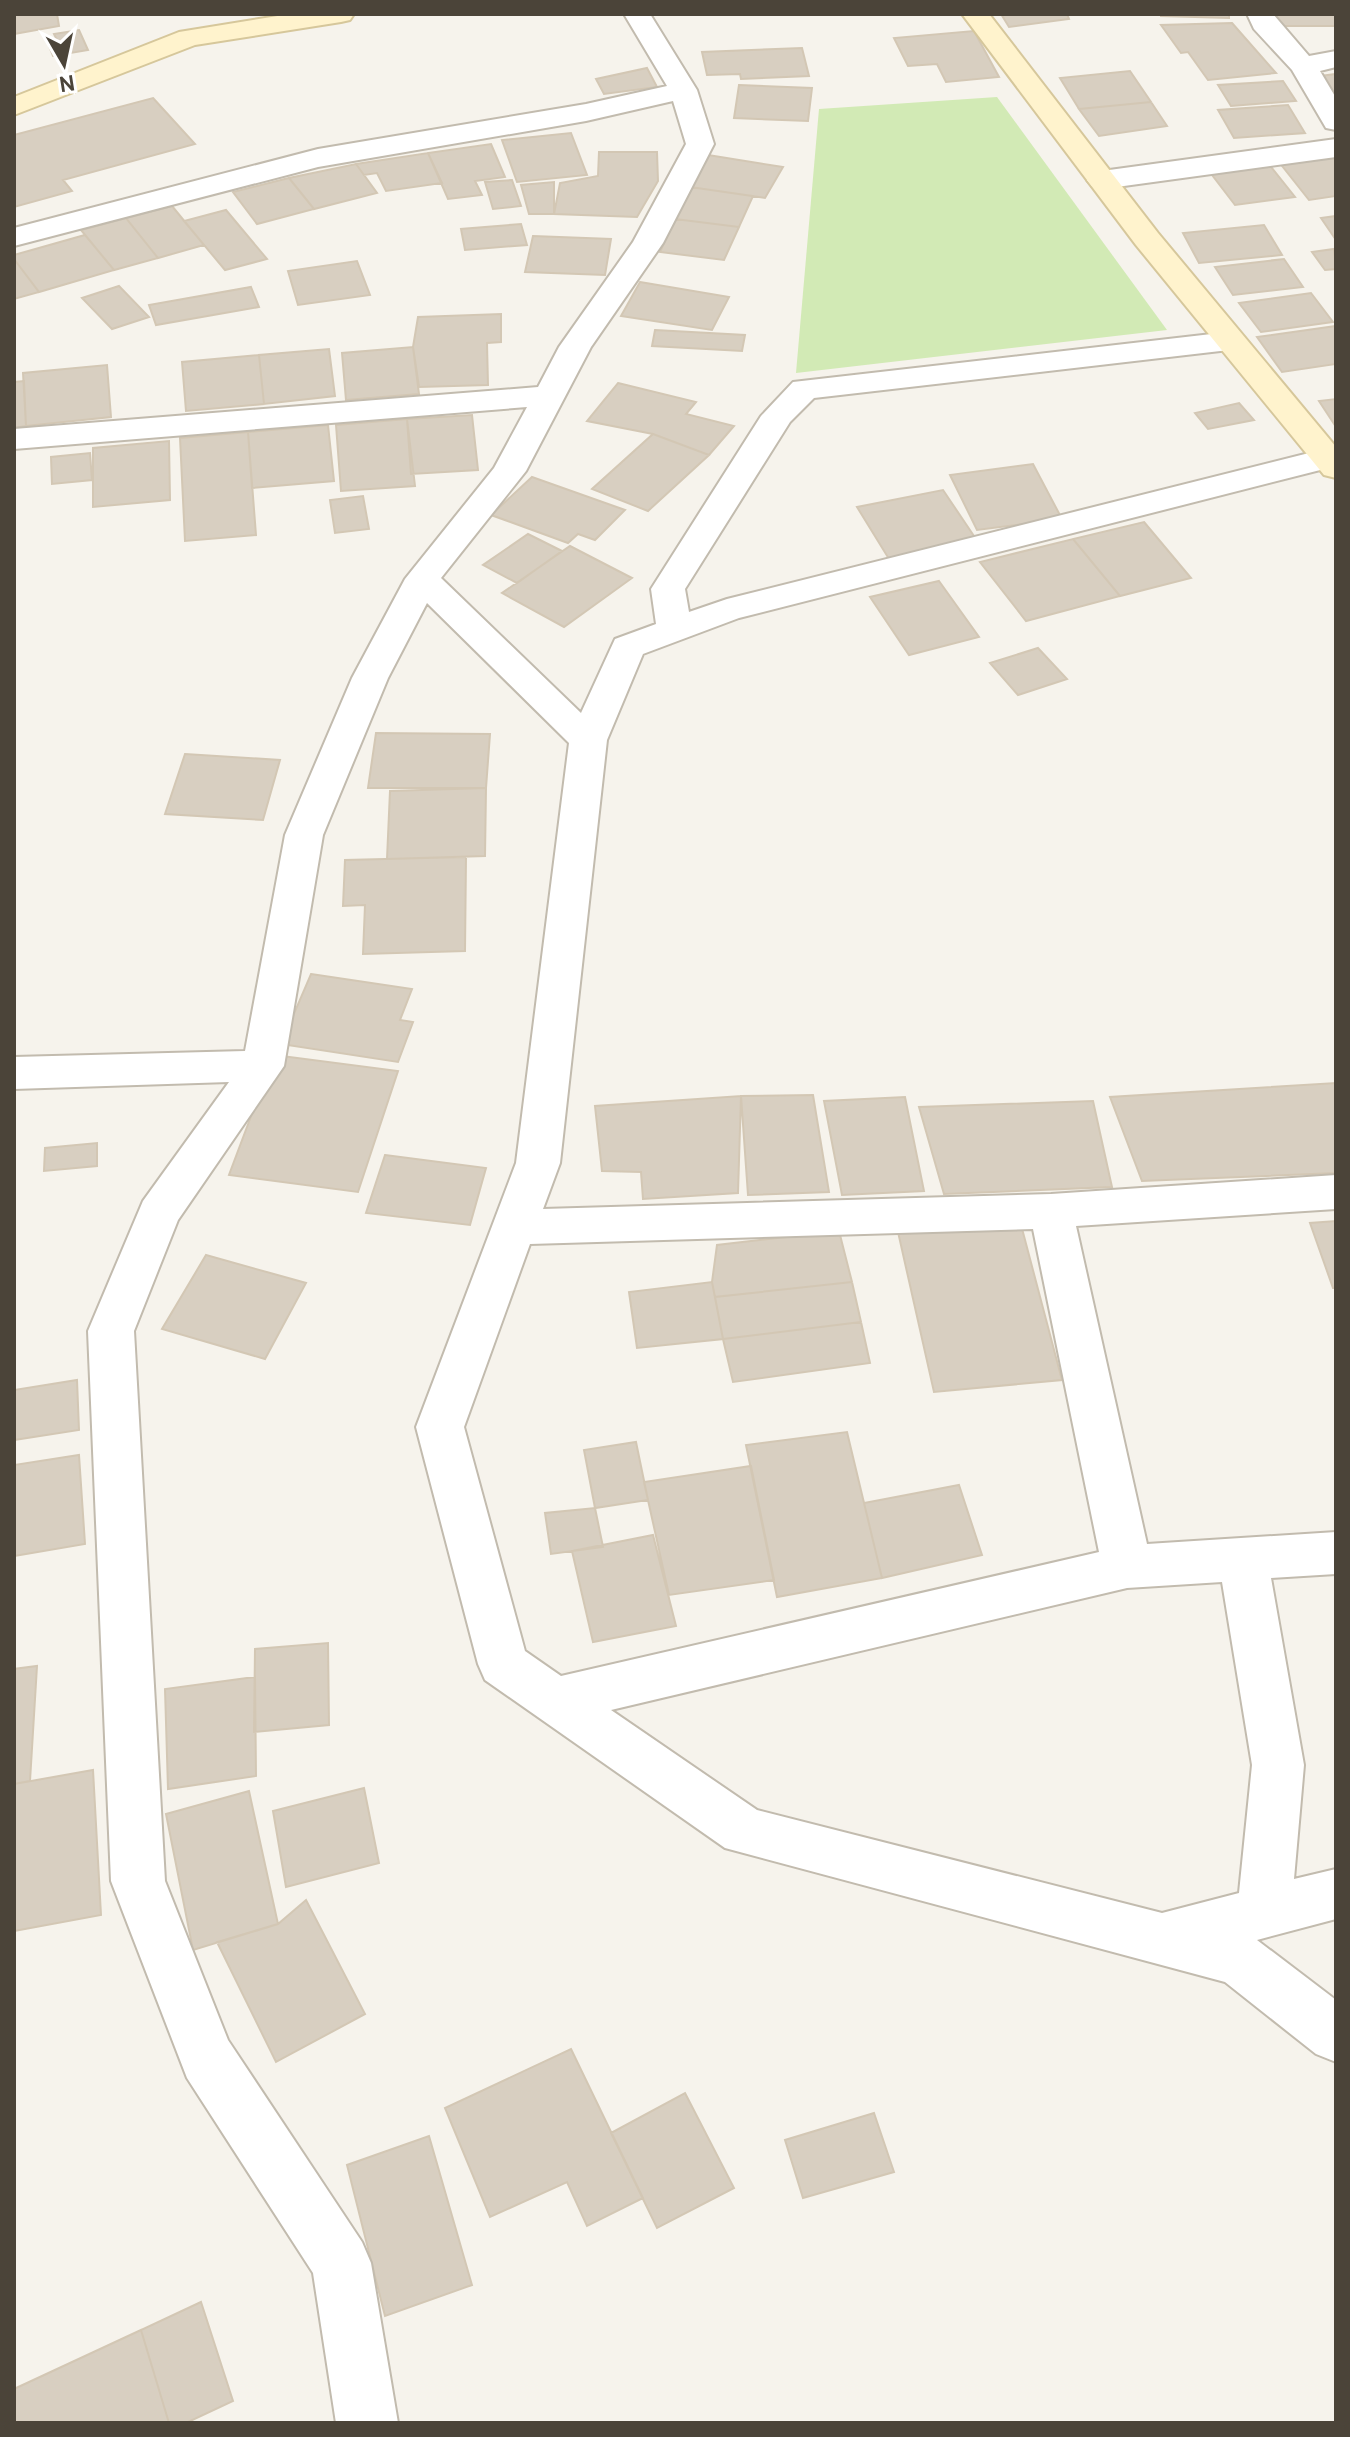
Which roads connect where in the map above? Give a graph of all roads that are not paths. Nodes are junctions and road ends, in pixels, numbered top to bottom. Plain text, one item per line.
1 (341, 14) edge
2 (637, 14) edge
3 (975, 14) edge
4 (1260, 14) edge
5 (1336, 59) edge
6 (1303, 66) junction
7 (683, 90) junction
8 (14, 107) edge
9 (1336, 122) edge
10 (1336, 148) edge
11 (1102, 180) junction
12 (14, 237) edge
13 (1229, 341) junction
14 (549, 396) junction
15 (14, 439) edge
16 (1330, 463) edge
17 (422, 579) junction
18 (675, 630) junction
19 (588, 740) junction
20 (263, 1066) junction
21 (14, 1073) edge
22 (1336, 1192) edge
23 (1051, 1211) junction
24 (514, 1227) junction
25 (1336, 1553) edge
26 (1243, 1559) junction
27 (1127, 1567) junction
28 (556, 1700) junction
29 (1336, 1894) edge
30 (1264, 1913) junction
31 (1161, 1939) junction
32 (1336, 2035) edge
33 (367, 2423) edge

1 - 8 street
2 - 7 street
3 - 11 street
4 - 6 street
5 - 6 street
6 - 9 street
7 - 12 street
7 - 14 street
10 - 11 street
11 - 13 street
13 - 16 street
13 - 18 street
14 - 15 street
14 - 17 street
16 - 18 street
17 - 19 street
17 - 20 street
18 - 19 street
19 - 24 street
20 - 21 street
20 - 33 street
22 - 23 street
23 - 24 street
23 - 27 street
24 - 28 street
25 - 26 street
26 - 27 street
26 - 30 street
27 - 28 street
28 - 31 street
29 - 30 street
30 - 31 street
31 - 32 street

